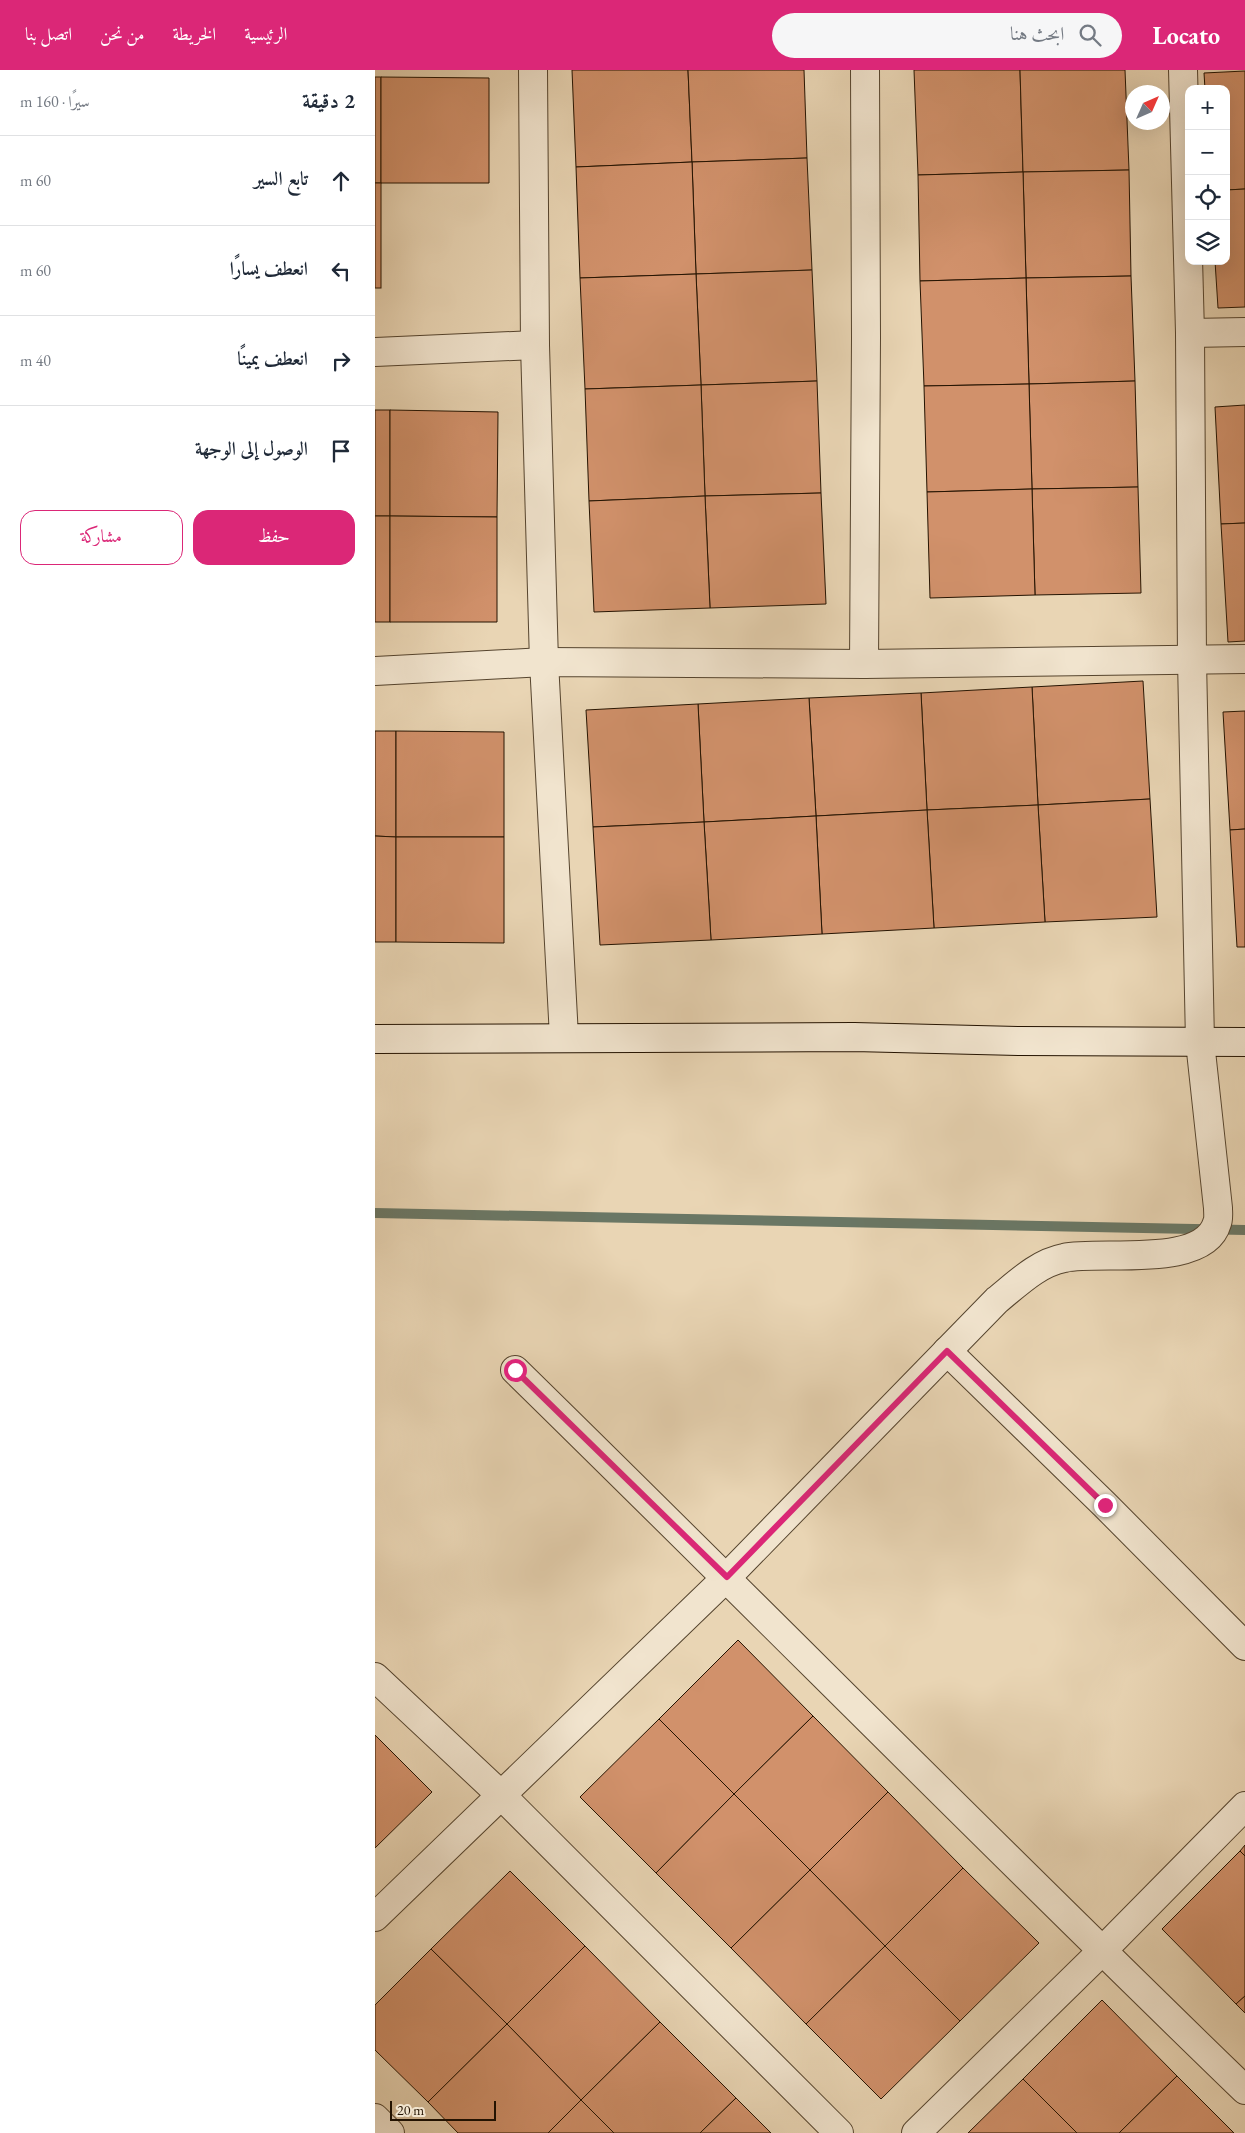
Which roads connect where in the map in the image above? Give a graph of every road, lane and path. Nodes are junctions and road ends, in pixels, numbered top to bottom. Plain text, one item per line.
1 (533, 70) edge
2 (865, 70) edge
3 (1183, 70) edge
4 (1245, 332) edge
5 (1190, 333) junction
6 (535, 345) junction
7 (375, 352) edge
8 (1245, 659) edge
9 (1192, 660) junction
10 (544, 662) junction
11 (864, 664) junction
12 (375, 670) edge
13 (564, 1037) junction
14 (375, 1039) edge
15 (1200, 1042) junction
16 (1245, 1042) edge
17 (947, 1351) junction
18 (515, 1370) dead end
19 (727, 1577) junction
20 (1245, 1646) edge
21 (375, 1677) edge
22 (502, 1796) junction
23 (1245, 1806) edge
24 (375, 1917) edge
25 (1102, 1951) junction
26 (1245, 2090) edge
27 (375, 2118) edge
28 (390, 2133) edge
29 (839, 2133) edge
30 (916, 2133) edge

1 - 6 street
2 - 11 street
3 - 5 street
4 - 5 street
5 - 9 street
6 - 7 street
6 - 10 street
8 - 9 street
9 - 11 street
9 - 15 street
10 - 11 street
10 - 12 street
10 - 13 street
13 - 14 street
13 - 15 street
15 - 16 street
15 - 17 street
17 - 19 street
17 - 20 street
18 - 19 street
19 - 22 street
19 - 25 street
21 - 22 street
22 - 24 street
22 - 29 street
23 - 25 street
25 - 26 street
25 - 30 street
27 - 28 street

